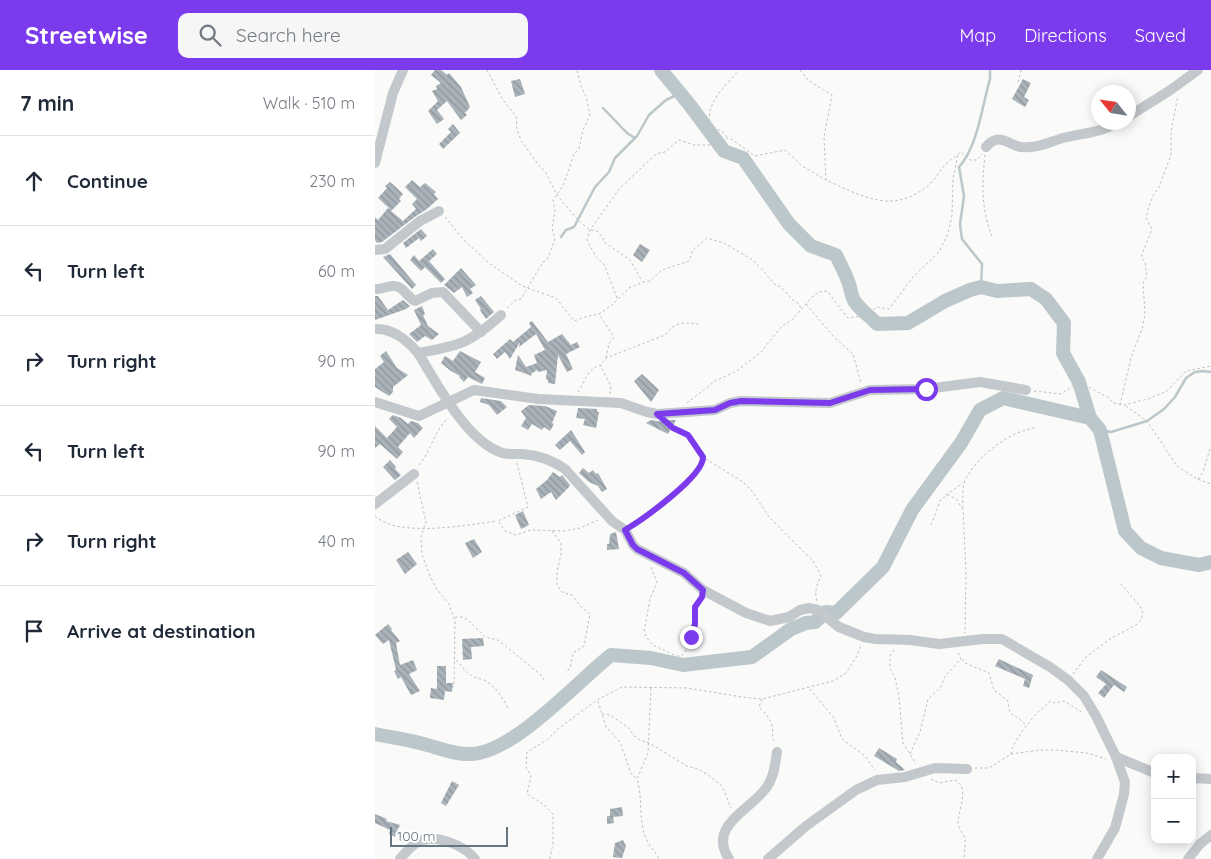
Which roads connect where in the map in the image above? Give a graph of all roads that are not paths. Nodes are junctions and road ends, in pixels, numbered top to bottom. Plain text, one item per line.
1 (403, 70) edge
2 (1198, 70) edge
3 (1136, 112) edge
4 (1099, 130) edge
5 (987, 147) road end
6 (375, 163) edge
7 (439, 211) road end
8 (375, 250) edge
9 (375, 289) edge
10 (501, 315) road end
11 (375, 329) edge
12 (481, 332) junction
13 (418, 353) junction
14 (1026, 390) road end
15 (375, 402) edge
16 (452, 406) junction
17 (414, 474) road end
18 (375, 504) edge
19 (777, 752) road end
20 (1116, 757) junction
21 (967, 769) road end
22 (1151, 771) edge
23 (1196, 778) edge
24 (1211, 779) edge
25 (1211, 835) edge
26 (400, 859) edge
27 (475, 859) edge
28 (729, 859) edge
29 (768, 859) edge
30 (1097, 859) edge
31 (1188, 859) edge

1 - 6 street
2 - 3 street
4 - 5 street
7 - 8 street
9 - 12 street
10 - 12 street
11 - 13 street
12 - 13 street
13 - 16 street
14 - 16 street
15 - 16 street
16 - 20 street
17 - 18 street
19 - 28 street
20 - 22 street
20 - 30 street
21 - 29 street
23 - 24 street
25 - 31 street
26 - 27 street

